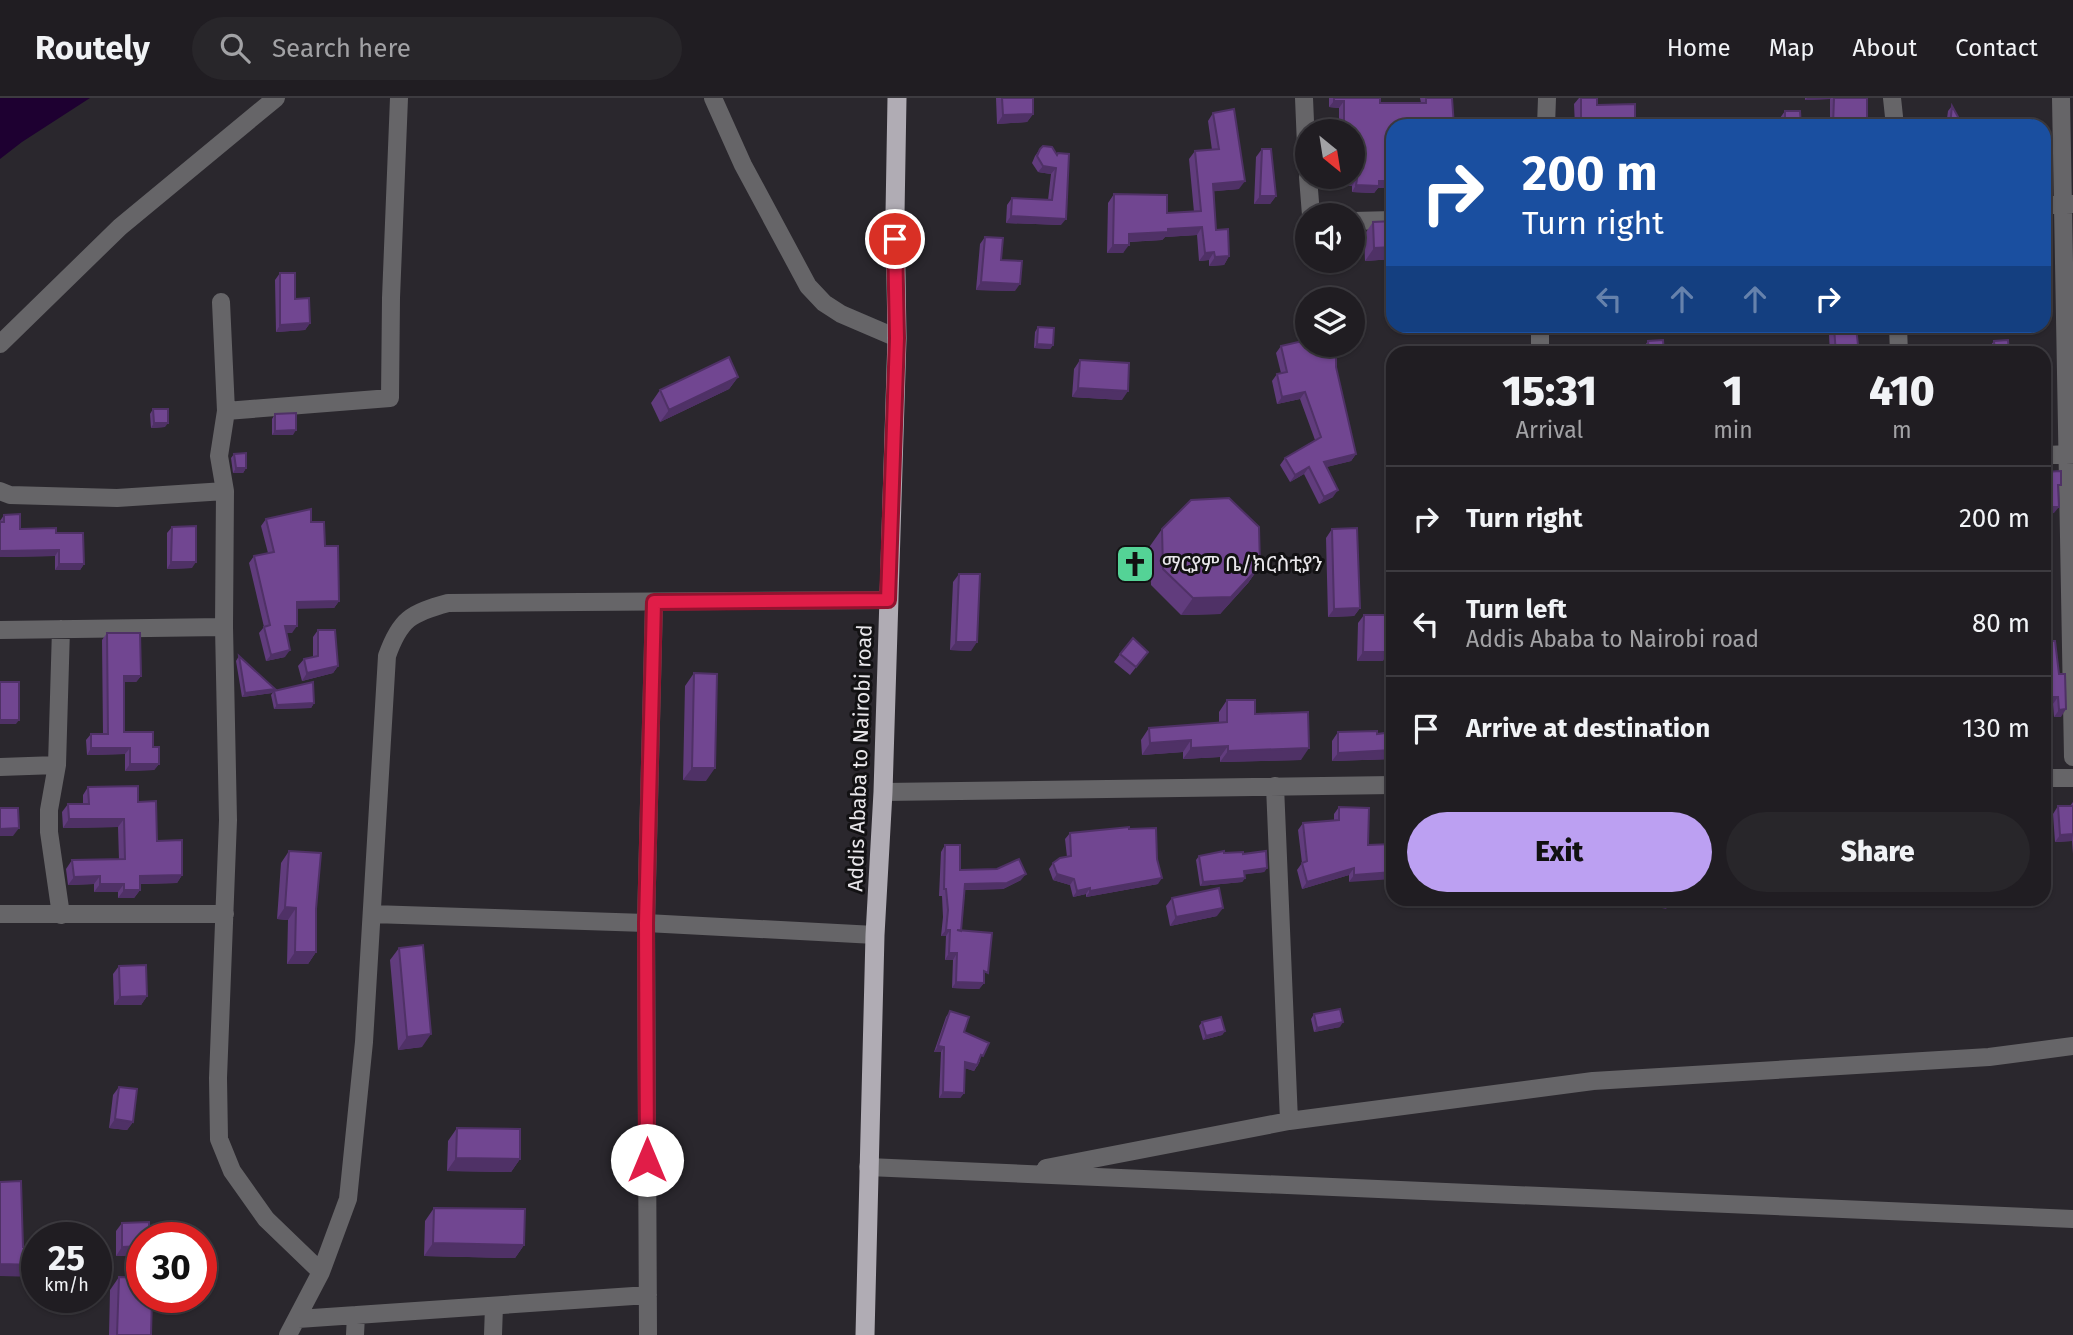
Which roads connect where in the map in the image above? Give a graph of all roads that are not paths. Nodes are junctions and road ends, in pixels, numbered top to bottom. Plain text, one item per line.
1 (276, 98) edge
2 (399, 98) edge
3 (713, 98) edge
4 (897, 98) edge
5 (1304, 98) edge
6 (1547, 98) edge
7 (1892, 98) edge
8 (2061, 98) edge
9 (1305, 119) edge
10 (1546, 119) edge
11 (1894, 119) edge
12 (2073, 204) edge
13 (2051, 205) edge
14 (1386, 220) edge
15 (1365, 221) edge
16 (221, 302) dead end
17 (897, 338) junction
18 (0, 344) edge
19 (226, 411) junction
20 (2073, 454) edge
21 (2051, 455) edge
22 (0, 491) edge
23 (225, 491) junction
24 (888, 600) junction
25 (654, 602) junction
26 (224, 627) junction
27 (61, 629) junction
28 (0, 630) edge
29 (2073, 757) edge
30 (57, 765) junction
31 (0, 767) edge
32 (2051, 778) edge
33 (2073, 778) edge
34 (1386, 785) edge
35 (1275, 786) junction
36 (883, 792) junction
37 (0, 914) edge
38 (225, 914) junction
39 (372, 914) junction
40 (61, 915) junction
41 (646, 923) junction
42 (875, 935) junction
43 (2073, 1046) edge
44 (1289, 1121) junction
45 (868, 1167) junction
46 (1014, 1174) junction
47 (2073, 1219) edge
48 (321, 1272) junction
49 (648, 1295) junction
50 (494, 1306) junction
51 (356, 1315) junction
52 (298, 1319) junction
53 (288, 1335) edge
54 (355, 1335) edge
55 (493, 1335) edge
56 (648, 1335) edge
57 (865, 1335) edge

1 - 18 street
2 - 19 street
3 - 17 street
4 - 17 highway, Addis Ababa to Nairobi road
5 - 9 street
6 - 10 street
7 - 11 street
8 - 29 street
12 - 13 street
14 - 15 street
16 - 19 street
17 - 24 highway, Addis Ababa to Nairobi road
19 - 23 street
20 - 21 street
22 - 23 street
23 - 26 street
24 - 25 street
24 - 36 highway, Addis Ababa to Nairobi road
25 - 39 street
25 - 41 street
26 - 27 street
26 - 38 street
27 - 28 street
27 - 30 street
30 - 31 street
30 - 40 street
32 - 33 street
34 - 35 street
35 - 36 street
35 - 44 street
36 - 42 highway, Addis Ababa to Nairobi road
37 - 40 street
38 - 40 street
38 - 48 street
39 - 41 street
39 - 48 street
41 - 42 street
41 - 49 street
42 - 45 highway, Addis Ababa to Nairobi road
43 - 44 street
44 - 46 street
45 - 46 street
45 - 57 highway, Addis Ababa to Nairobi road
46 - 47 street
48 - 52 street
49 - 50 street
49 - 56 street
50 - 51 street
50 - 55 street
51 - 52 street
51 - 54 street
52 - 53 street

